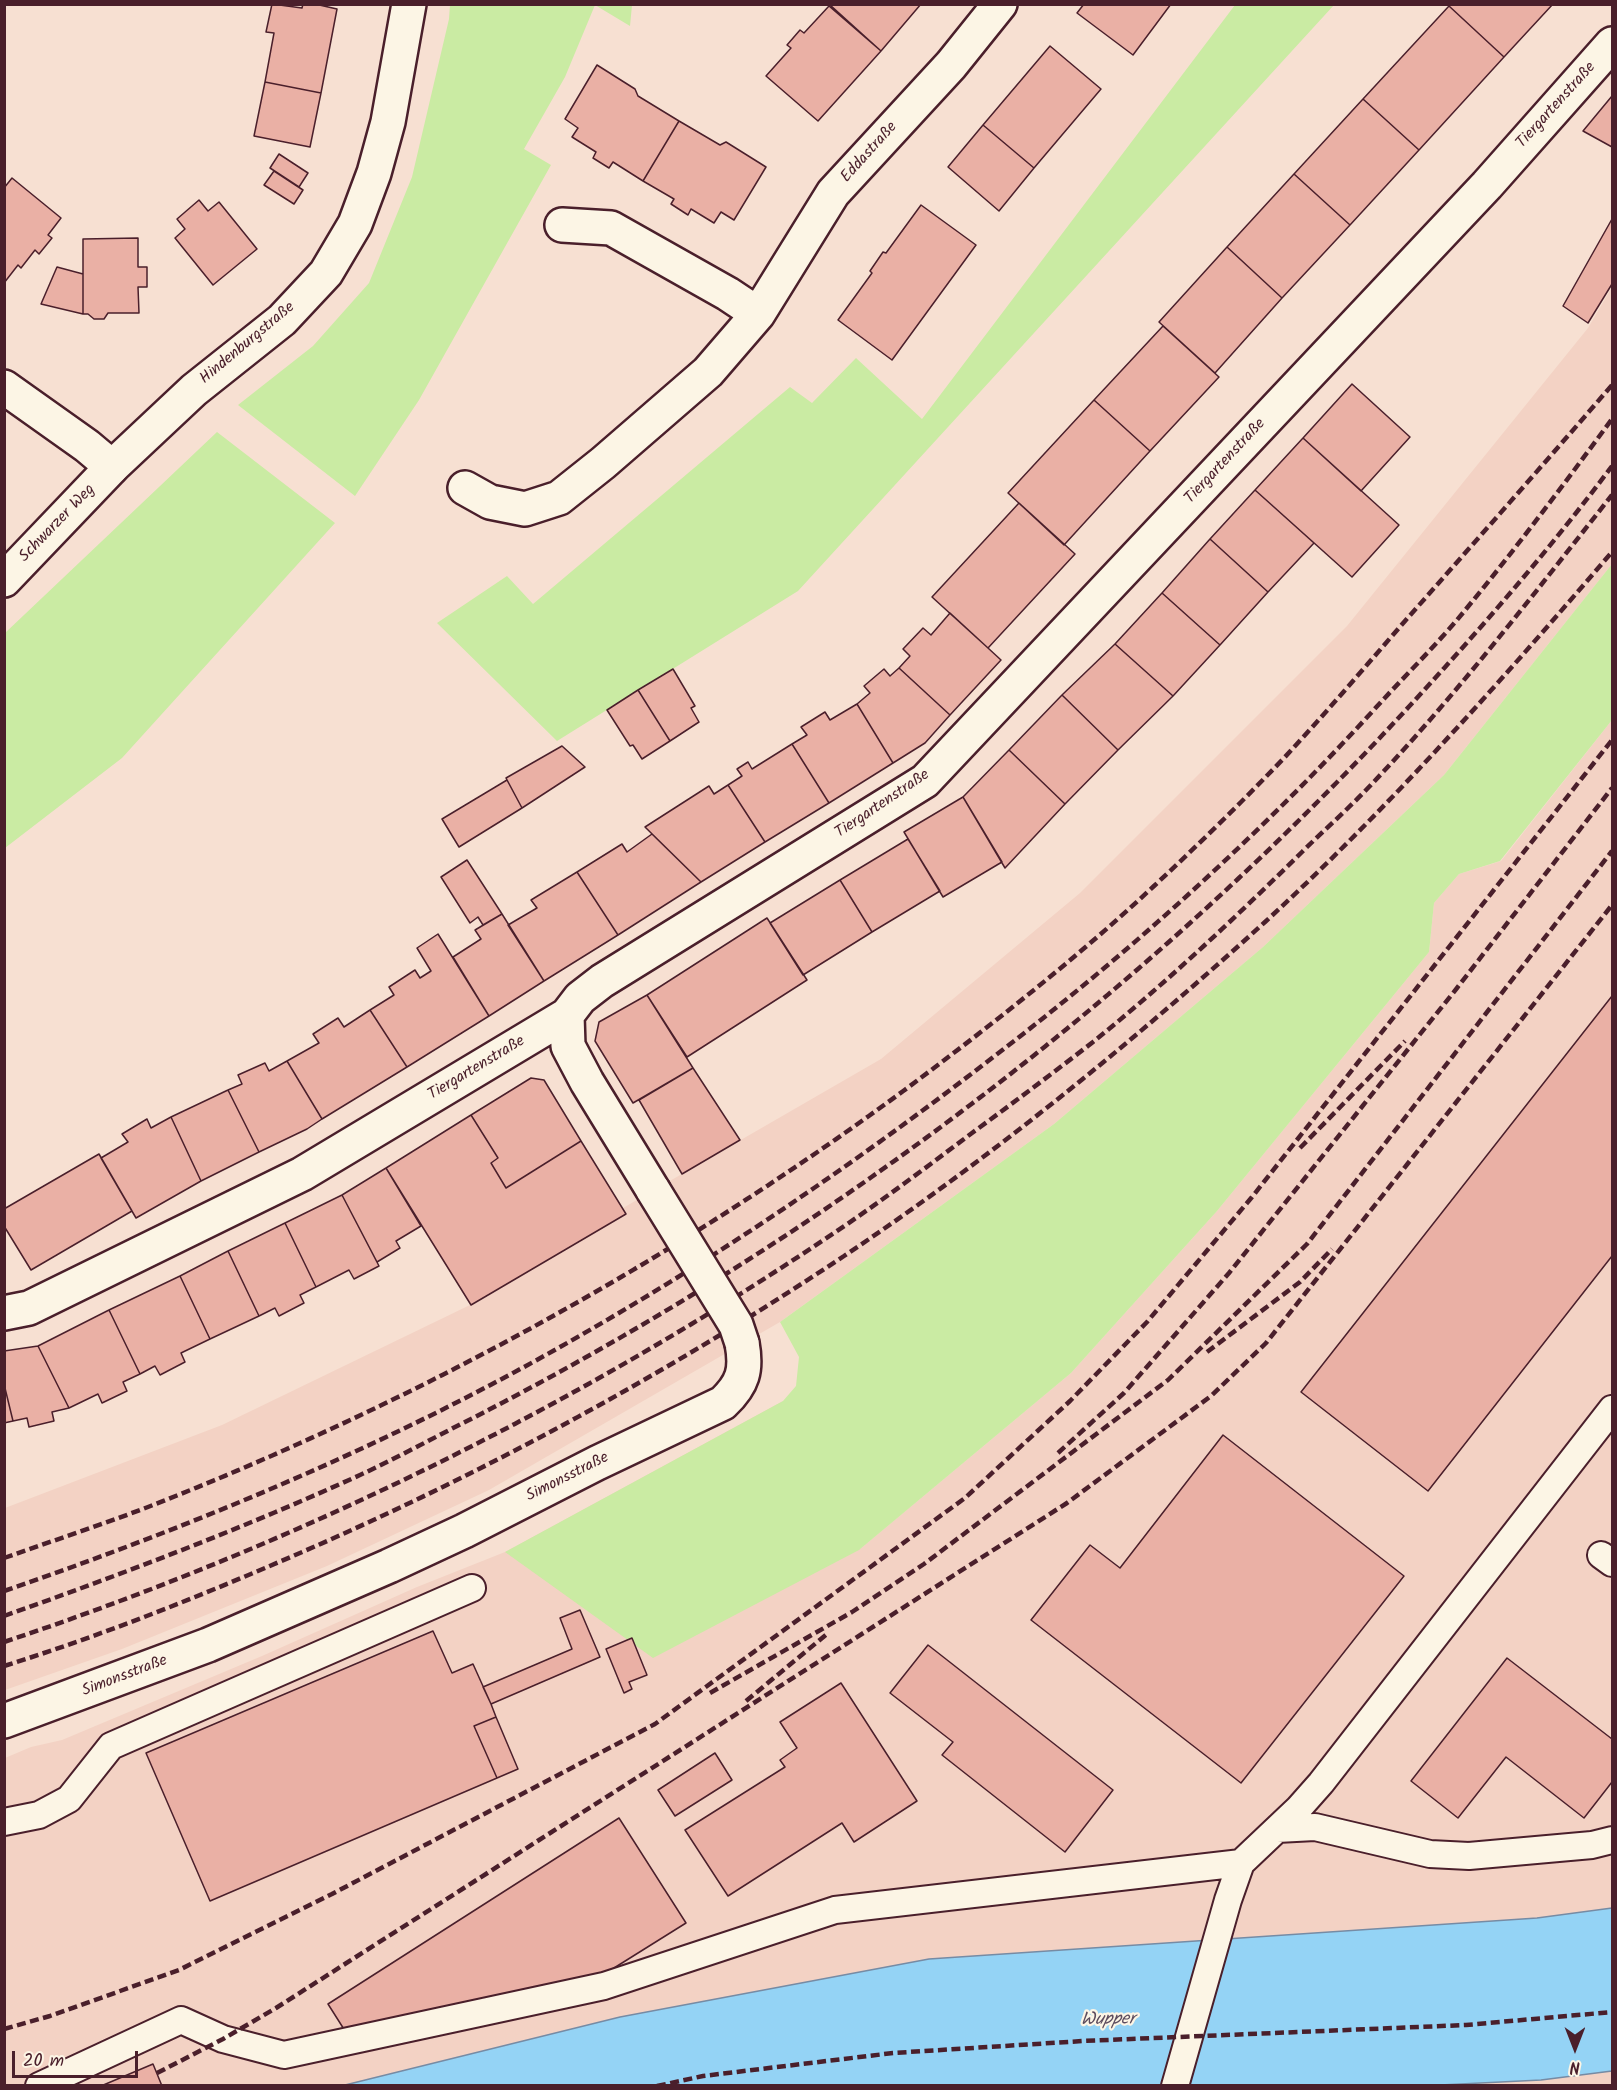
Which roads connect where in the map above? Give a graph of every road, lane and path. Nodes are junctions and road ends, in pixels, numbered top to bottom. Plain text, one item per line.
1 (409, 4) edge
2 (999, 4) edge
3 (1612, 44) edge
4 (562, 225) dead end
5 (758, 315) junction
6 (4, 387) edge
7 (111, 467) junction
8 (465, 488) dead end
9 (4, 580) edge
10 (567, 1015) junction
11 (4, 1313) edge
12 (1612, 1409) edge
13 (472, 1588) dead end
14 (4, 1722) edge
15 (4, 1822) edge
16 (1277, 1829) junction
17 (1612, 1840) edge
18 (1241, 1863) junction
19 (39, 2085) edge
20 (1175, 2085) edge

1 - 7 street, Hindenburgstraße
2 - 5 street, Eddastraße
3 - 10 street, Tiergartenstraße
4 - 5 street
5 - 8 street, Eddastraße
6 - 7 street
7 - 9 street, Schwarzer Weg
10 - 11 street, Tiergartenstraße
10 - 14 street, Simonsstraße, bridge
12 - 16 lane
13 - 15 lane
16 - 17 lane
16 - 18 lane
18 - 19 lane
18 - 20 lane

